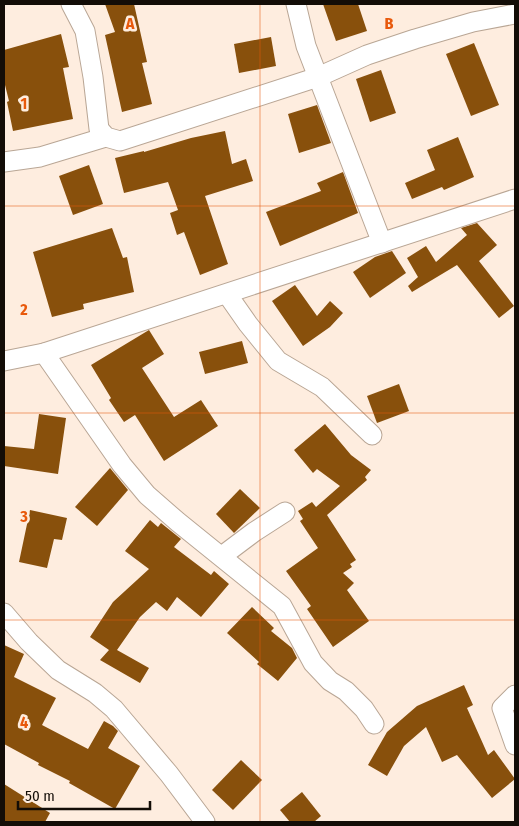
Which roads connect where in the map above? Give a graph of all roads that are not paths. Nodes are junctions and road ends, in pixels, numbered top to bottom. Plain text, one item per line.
1 (71, 4) edge
2 (296, 4) edge
3 (515, 14) edge
4 (318, 77) junction
5 (106, 137) junction
6 (4, 162) edge
7 (515, 199) edge
8 (382, 244) junction
9 (227, 294) junction
10 (44, 353) junction
11 (4, 360) edge
12 (372, 435) dead end
13 (285, 512) dead end
14 (222, 556) junction
15 (4, 614) edge
16 (515, 695) edge
17 (374, 724) dead end
18 (515, 745) edge
19 (205, 822) edge

1 - 5 street
2 - 4 street
3 - 4 street
4 - 5 street
4 - 8 street
5 - 6 street
7 - 8 street
8 - 9 street
9 - 10 street
9 - 12 street
10 - 11 street
10 - 14 street
13 - 14 street
14 - 17 street
15 - 19 street
16 - 18 street

